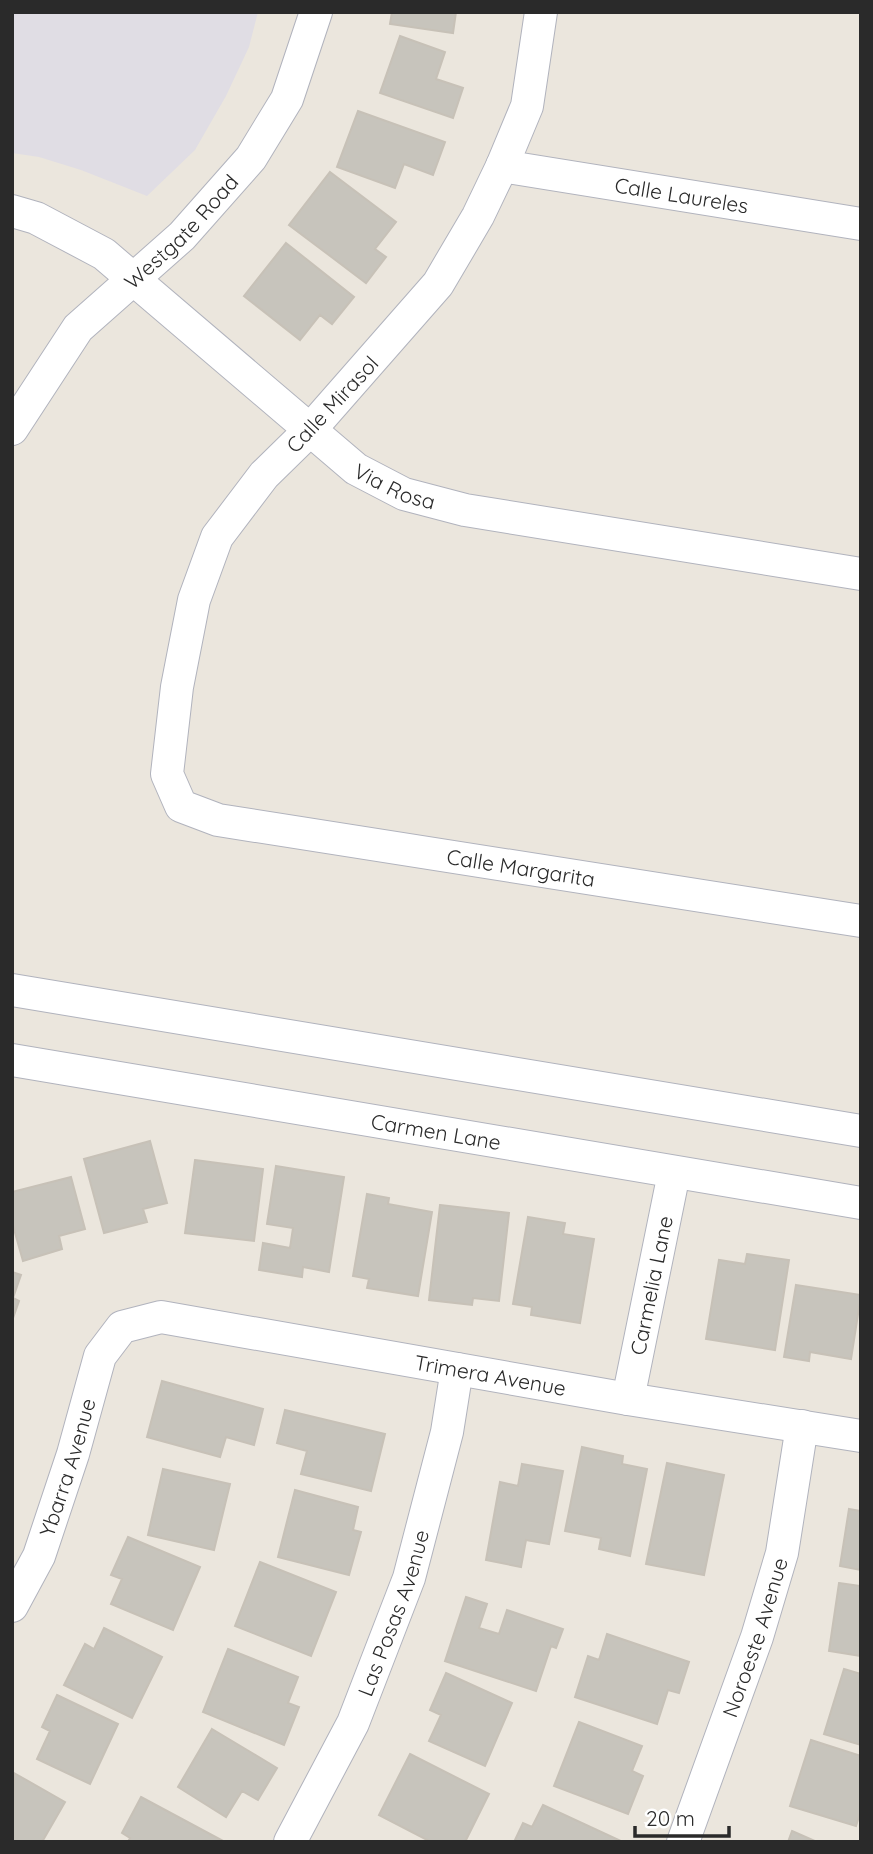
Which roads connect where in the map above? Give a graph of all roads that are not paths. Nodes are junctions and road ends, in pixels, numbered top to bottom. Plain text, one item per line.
1 (316, 12) edge
2 (541, 12) edge
3 (502, 166) junction
4 (12, 211) edge
5 (861, 224) edge
6 (133, 277) junction
7 (12, 429) edge
8 (309, 431) junction
9 (861, 573) edge
10 (181, 806) joint
11 (861, 921) edge
12 (12, 990) edge
13 (12, 1060) edge
14 (861, 1131) edge
15 (674, 1173) junction
16 (861, 1203) edge
17 (121, 1327) joint
18 (457, 1369) junction
19 (628, 1399) junction
20 (802, 1426) junction
21 (861, 1436) edge
22 (12, 1606) edge
23 (290, 1842) edge
24 (683, 1842) edge

1 - 6 street, Westgate Road
2 - 3 street, Calle Mirasol
3 - 5 street, Calle Laureles
3 - 8 street, Calle Mirasol
4 - 6 street, Via Rosa
6 - 7 street, Westgate Road
6 - 8 street, Via Rosa
8 - 9 street, Via Rosa
8 - 10 street, Calle Mirasol
10 - 11 street, Calle Margarita
12 - 14 street
13 - 15 street, Carmen Lane
15 - 16 street, Carmen Lane
15 - 19 street, Carmelia Lane
17 - 18 street, Trimera Avenue
17 - 22 street, Ybarra Avenue
18 - 19 street, Trimera Avenue
18 - 23 street, Las Posas Avenue
19 - 20 street, Trimera Avenue
20 - 21 street, Trimera Avenue
20 - 24 street, Noroeste Avenue

